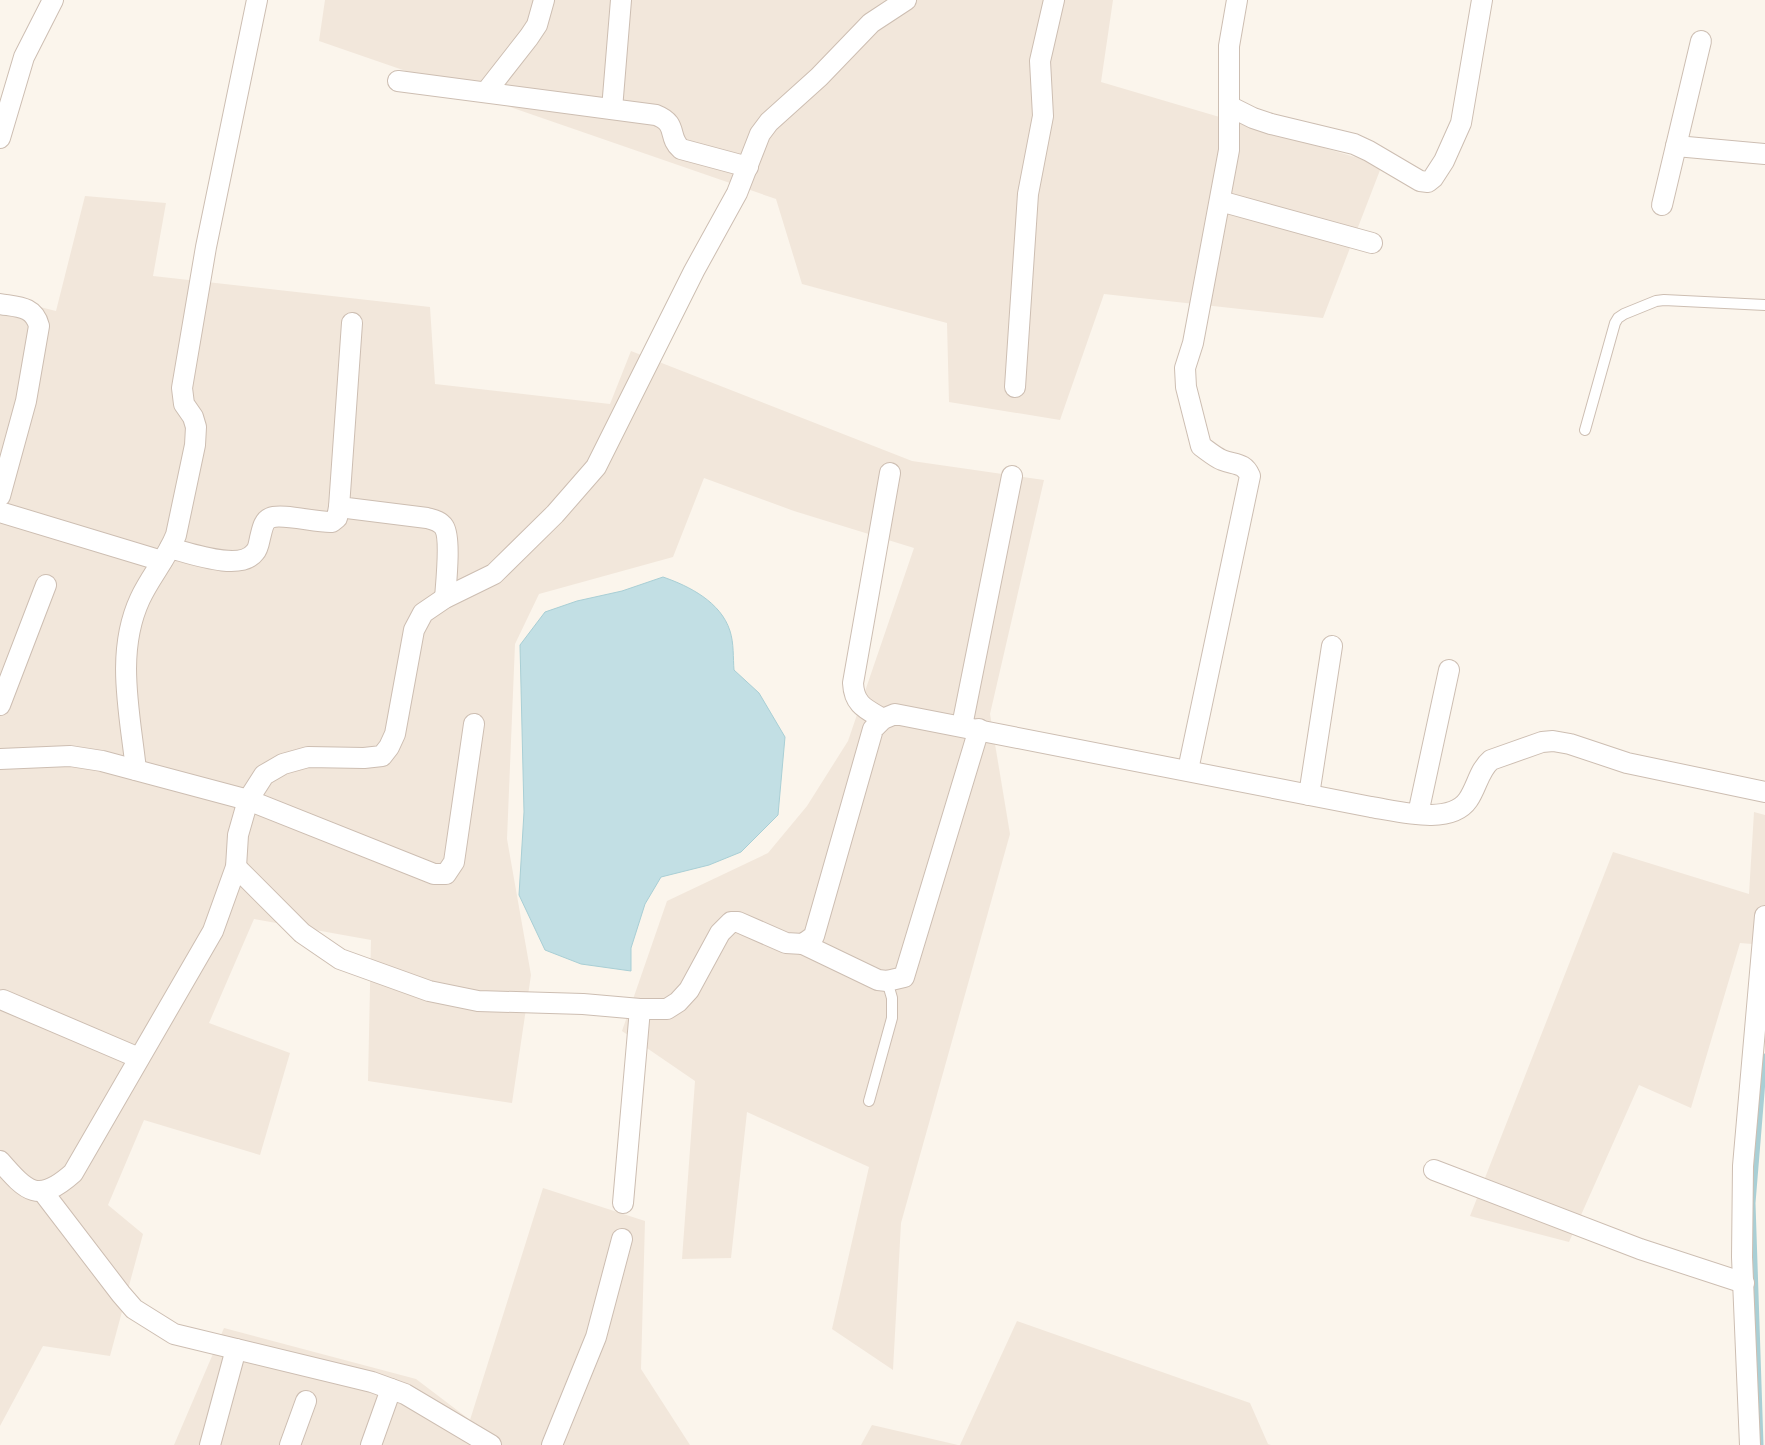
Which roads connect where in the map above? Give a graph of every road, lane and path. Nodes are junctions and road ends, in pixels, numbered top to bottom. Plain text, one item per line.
1 (53, 0) edge
2 (257, 0) edge
3 (544, 0) edge
4 (620, 0) edge
5 (906, 0) edge
6 (1054, 0) edge
7 (1237, 0) edge
8 (1482, 0) edge
9 (1701, 41) dead end
10 (398, 81) dead end
11 (486, 92) junction
12 (1229, 106) junction
13 (612, 109) junction
14 (0, 138) edge
15 (1676, 146) junction
16 (1765, 154) edge
17 (743, 179) junction
18 (1220, 201) junction
19 (1662, 205) dead end
20 (1372, 243) dead end
21 (0, 304) edge
22 (1765, 305) edge
23 (352, 324) dead end
24 (1015, 387) dead end
25 (1585, 430) dead end
26 (3, 467) edge
27 (890, 473) dead end
28 (1012, 476) dead end
29 (0, 496) edge
30 (339, 507) junction
31 (0, 512) edge
32 (166, 554) junction
33 (46, 585) dead end
34 (445, 598) junction
35 (1332, 646) dead end
36 (1449, 670) dead end
37 (0, 705) edge
38 (883, 719) junction
39 (474, 724) dead end
40 (970, 728) junction
41 (0, 759) edge
42 (136, 770) junction
43 (1188, 770) junction
44 (1765, 792) edge
45 (1310, 794) junction
46 (248, 800) junction
47 (1418, 814) junction
48 (236, 867) junction
49 (1765, 916) edge
50 (803, 944) junction
51 (888, 981) junction
52 (3, 1000) dead end
53 (640, 1009) junction
54 (139, 1058) junction
55 (869, 1102) dead end
56 (0, 1161) edge
57 (1434, 1170) dead end
58 (43, 1192) junction
59 (622, 1203) dead end
60 (622, 1239) dead end
61 (1744, 1283) junction
62 (236, 1349) junction
63 (391, 1389) junction
64 (306, 1401) dead end
65 (1757, 1419) edge
66 (210, 1445) edge
67 (290, 1445) edge
68 (371, 1445) edge
69 (491, 1445) edge
70 (552, 1445) edge
71 (1750, 1445) edge

1 - 14 street
2 - 32 street
3 - 11 street
4 - 13 street
5 - 17 street
6 - 24 street
7 - 12 street
8 - 12 street
9 - 15 street
10 - 11 street
11 - 13 street
12 - 18 street
13 - 17 street
15 - 16 street
15 - 19 street
17 - 34 street
18 - 20 street
18 - 43 street
21 - 26 street
22 - 25 lane
23 - 30 street
26 - 29 street
27 - 38 street
28 - 40 street
30 - 32 street
30 - 34 street
31 - 32 street
32 - 42 street
33 - 37 street
34 - 46 street
35 - 45 street
36 - 47 street
38 - 40 street
38 - 50 street
39 - 46 street
40 - 43 street
40 - 51 street
41 - 42 street
42 - 46 street
43 - 45 street
44 - 47 street
45 - 47 street
46 - 48 street
48 - 53 street
48 - 54 street
49 - 61 street
50 - 51 street
50 - 53 street
51 - 55 lane
52 - 54 street
53 - 59 street
54 - 58 street
56 - 58 street
57 - 61 street
58 - 62 street
60 - 70 street
61 - 65 street
62 - 63 street
62 - 66 street
63 - 68 street
63 - 69 street
64 - 67 street
65 - 71 street

